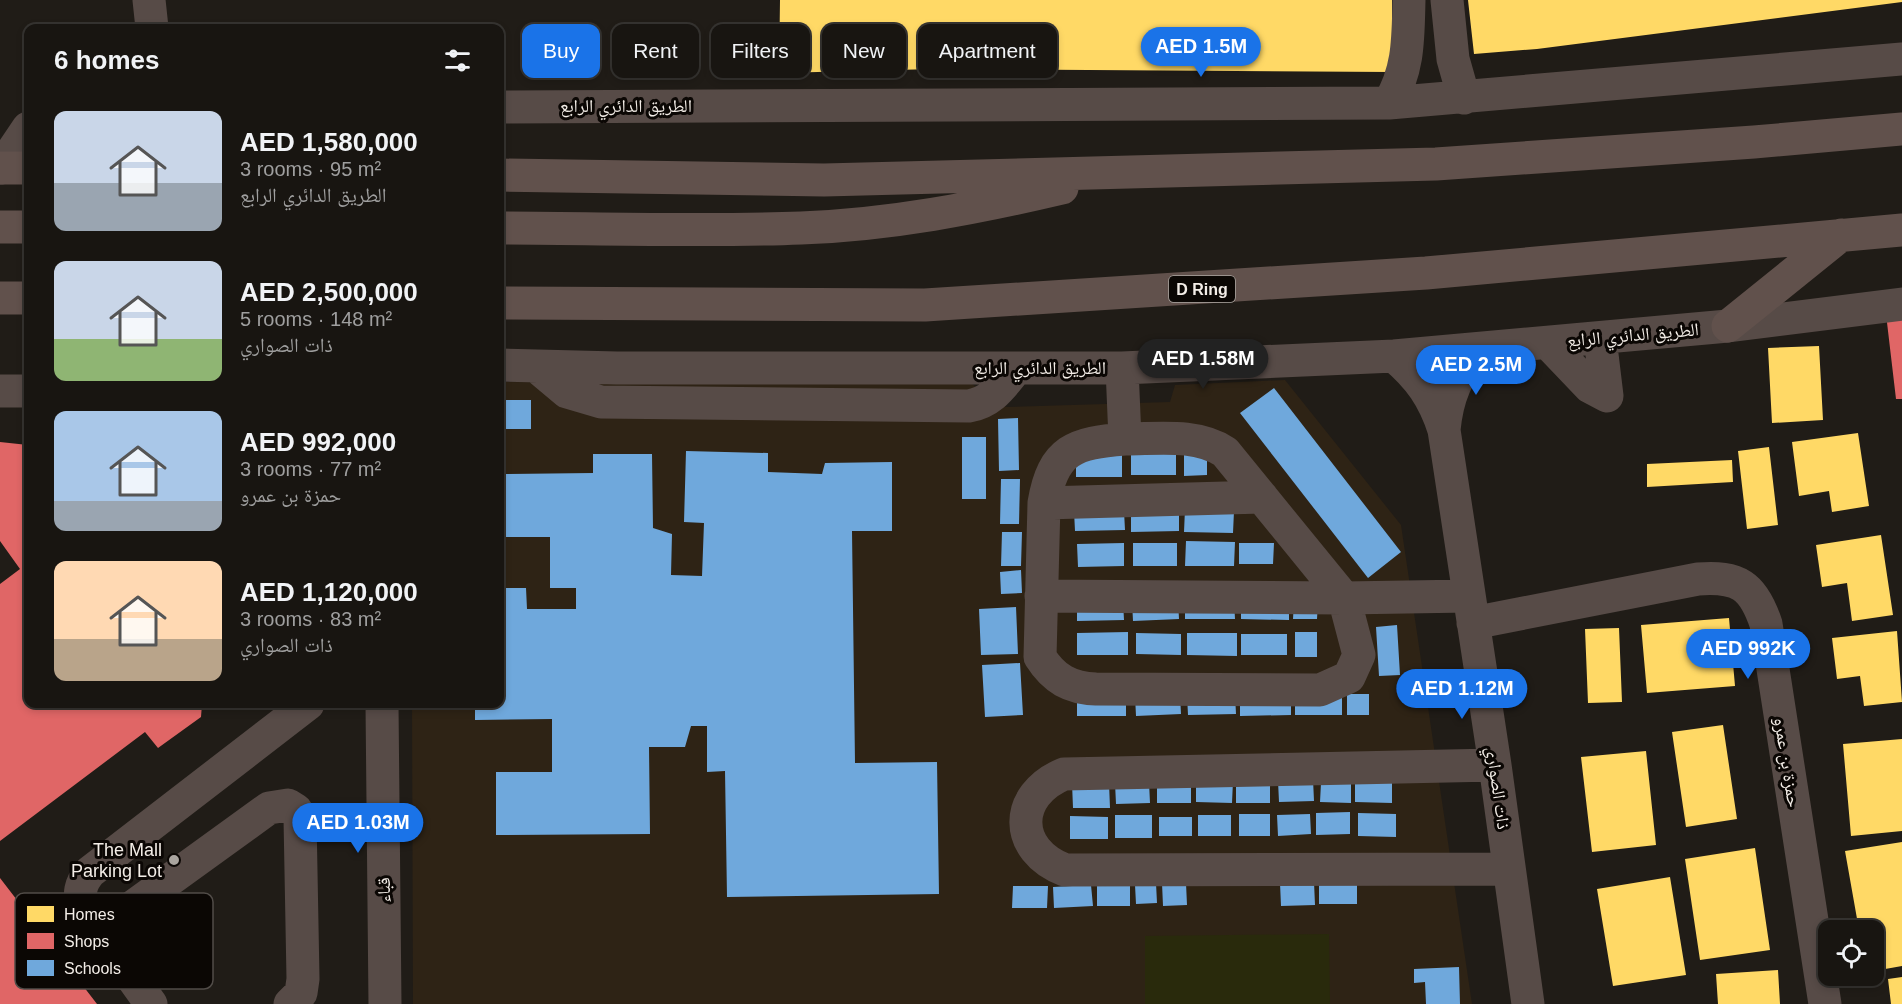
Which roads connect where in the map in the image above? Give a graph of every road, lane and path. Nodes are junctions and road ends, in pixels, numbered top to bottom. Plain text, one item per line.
1 (149, 0) edge
2 (1409, 0) edge
3 (1447, 0) edge
4 (152, 24) edge
5 (1902, 59) edge
6 (1464, 98) junction
7 (1389, 103) junction
8 (504, 107) edge
9 (1902, 129) edge
10 (24, 137) edge
11 (10, 168) edge
12 (1137, 172) junction
13 (504, 175) edge
14 (0, 227) edge
15 (24, 227) edge
16 (504, 228) edge
17 (1902, 230) edge
18 (1841, 235) junction
19 (0, 298) edge
20 (24, 298) edge
21 (504, 303) edge
22 (1902, 304) edge
23 (1728, 326) junction
24 (1600, 338) junction
25 (1548, 343) junction
26 (1478, 349) junction
27 (1394, 356) junction
28 (504, 365) edge
29 (1122, 368) junction
30 (0, 391) edge
31 (24, 391) edge
32 (1444, 429) junction
33 (1125, 439) junction
34 (1262, 497) junction
35 (1044, 503) junction
36 (1041, 596) junction
37 (1344, 598) junction
38 (1471, 609) junction
39 (303, 708) edge
40 (380, 708) edge
41 (1495, 765) junction
42 (1509, 869) junction
43 (80, 893) edge
44 (152, 893) edge
45 (140, 989) edge
46 (151, 1004) edge
47 (290, 1004) edge
48 (385, 1004) edge
49 (1528, 1004) edge
50 (1825, 1004) edge

1 - 4 street
2 - 7 street
3 - 6 street
5 - 6 street, الطريق الدائري الرابع
6 - 7 street, الطريق الدائري الرابع
7 - 8 street, الطريق الدائري الرابع
9 - 12 main road
10 - 11 street
12 - 13 main road
12 - 16 main road
14 - 15 main road
17 - 18 main road, D Ring
18 - 21 main road, D Ring
18 - 23 main road
19 - 20 main road
22 - 23 street, الطريق الدائري الرابع
23 - 24 street, الطريق الدائري الرابع
24 - 25 street, الطريق الدائري الرابع
24 - 25 street
25 - 26 street, الطريق الدائري الرابع
26 - 27 street, الطريق الدائري الرابع
26 - 32 street, ذات الصواري
27 - 29 street, الطريق الدائري الرابع
27 - 32 street, ذات الصواري
28 - 29 street, الطريق الدائري الرابع
29 - 33 street
30 - 31 street
32 - 38 street, ذات الصواري
33 - 34 street
33 - 35 street
34 - 35 street
34 - 37 street
35 - 36 street
36 - 37 street, حمزة بن عمرو
36 - 37 street
37 - 38 street, حمزة بن عمرو
38 - 41 street, ذات الصواري
38 - 50 street, حمزة بن عمرو
39 - 43 street
40 - 48 street, قباء
41 - 42 street, ذات الصواري
41 - 42 street
42 - 49 street, ذات الصواري
44 - 47 street
45 - 46 street

